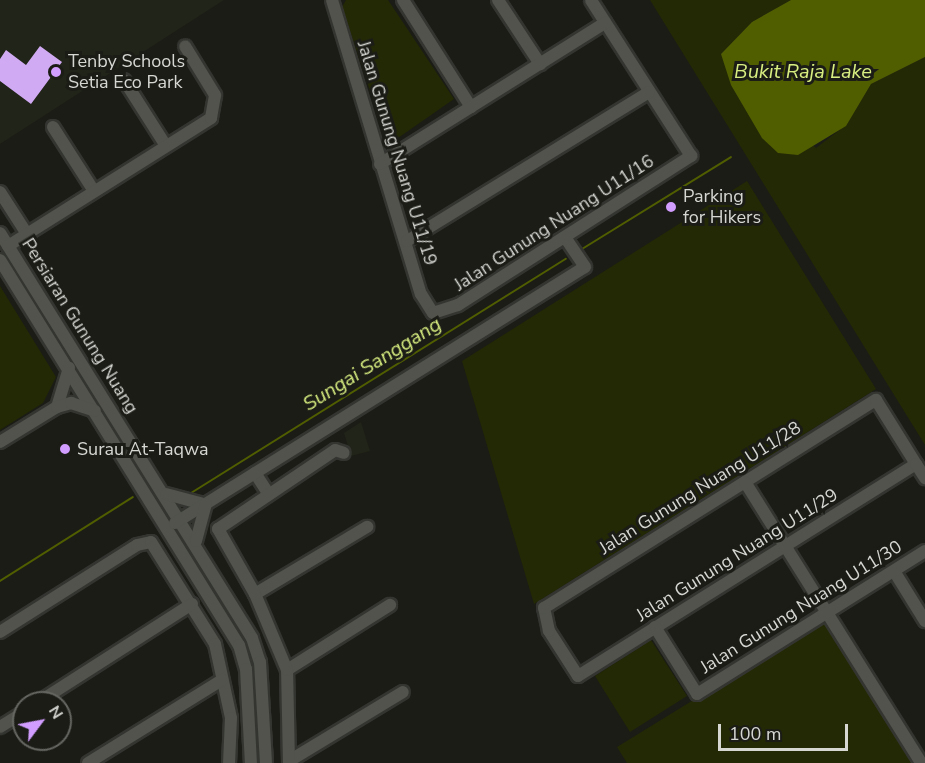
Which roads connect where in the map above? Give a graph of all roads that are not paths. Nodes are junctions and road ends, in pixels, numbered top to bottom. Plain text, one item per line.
1 (332, 0) edge
2 (403, 0) edge
3 (498, 0) edge
4 (591, 0) edge
5 (606, 23) junction
6 (185, 46) dead end
7 (540, 64) junction
8 (124, 80) dead end
9 (649, 92) junction
10 (471, 107) junction
11 (53, 127) dead end
12 (166, 146) junction
13 (380, 164) junction
14 (94, 191) junction
15 (0, 192) edge
16 (0, 233) edge
17 (27, 234) junction
18 (565, 237) junction
19 (407, 241) junction
20 (8, 246) junction
21 (0, 260) edge
22 (433, 313) joint
23 (69, 368) junction
24 (57, 407) junction
25 (97, 412) junction
26 (0, 442) edge
27 (344, 453) dead end
28 (916, 464) junction
29 (255, 473) junction
30 (925, 478) edge
31 (745, 482) junction
32 (268, 493) junction
33 (165, 494) junction
34 (206, 503) junction
35 (181, 519) junction
36 (169, 526) junction
37 (368, 527) dead end
38 (196, 544) junction
39 (785, 546) junction
40 (925, 551) edge
41 (894, 571) junction
42 (255, 594) junction
43 (192, 604) junction
44 (390, 605) dead end
45 (827, 613) junction
46 (925, 621) edge
47 (655, 627) junction
48 (0, 632) edge
49 (287, 670) junction
50 (578, 676) joint
51 (222, 680) junction
52 (56, 691) edge
53 (403, 692) dead end
54 (289, 762) edge
55 (88, 763) edge
56 (229, 763) edge
57 (251, 763) edge
58 (266, 763) edge
59 (921, 763) edge

1 - 13 street, Jalan Gunung Nuang U11/19
2 - 10 street
3 - 7 street
4 - 5 street
5 - 7 street
5 - 9 street
6 - 12 street
7 - 10 street
8 - 12 street
9 - 18 street, Jalan Gunung Nuang U11/16
9 - 19 street
10 - 13 street
11 - 14 street
12 - 14 street
13 - 19 street, Jalan Gunung Nuang U11/19
14 - 17 street
15 - 17 street
16 - 20 street, Persiaran Gunung Nuang
17 - 20 street
18 - 22 street, Jalan Gunung Nuang U11/16
18 - 29 street
19 - 22 street, Jalan Gunung Nuang U11/19
20 - 33 street, Persiaran Gunung Nuang
21 - 23 street, Persiaran Gunung Nuang
23 - 24 street
23 - 25 street, Persiaran Gunung Nuang
24 - 25 street
24 - 26 street
25 - 36 street, Persiaran Gunung Nuang
27 - 32 street
28 - 30 street
28 - 31 street, Jalan Gunung Nuang U11/28
28 - 39 street, Jalan Gunung Nuang U11/29
29 - 32 street
29 - 34 street
31 - 39 street
31 - 50 street, Jalan Gunung Nuang U11/28
32 - 42 street
33 - 34 street
33 - 35 street, Persiaran Gunung Nuang
34 - 35 street
34 - 38 street
35 - 36 street
35 - 38 street, Persiaran Gunung Nuang
36 - 57 street, Persiaran Gunung Nuang
37 - 42 street
38 - 58 street, Persiaran Gunung Nuang
39 - 45 street
39 - 47 street, Jalan Gunung Nuang U11/29
40 - 41 street, Jalan Gunung Nuang U11/30
41 - 45 street, Jalan Gunung Nuang U11/30
41 - 46 street
42 - 49 street
43 - 48 street
43 - 51 street
43 - 52 street
44 - 49 street
45 - 47 street, Jalan Gunung Nuang U11/30
45 - 59 street
47 - 50 street, Jalan Gunung Nuang U11/29
49 - 54 street
51 - 55 street
51 - 56 street
53 - 54 street

